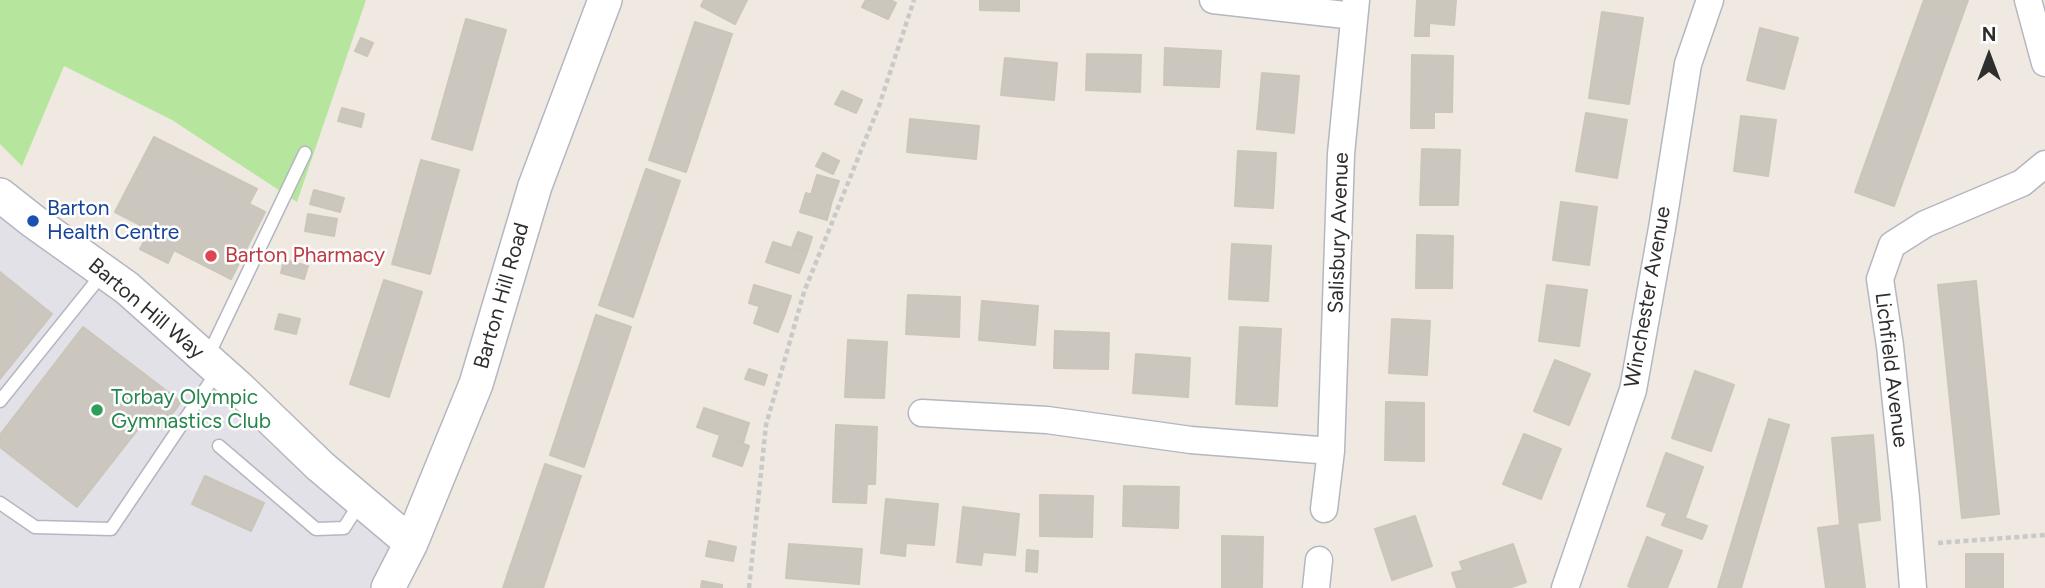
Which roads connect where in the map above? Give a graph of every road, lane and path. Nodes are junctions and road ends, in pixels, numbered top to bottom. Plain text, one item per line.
1 (915, 0) edge
2 (1213, 0) edge
3 (1710, 0) edge
4 (2028, 0) edge
5 (598, 2) edge
6 (1355, 8) edge
7 (2045, 63) edge
8 (305, 153) dead end
9 (2045, 164) edge
10 (0, 195) edge
11 (104, 272) junction
12 (212, 365) junction
13 (0, 401) edge
14 (922, 413) dead end
15 (219, 446) dead end
16 (1331, 451) junction
17 (362, 501) junction
18 (0, 503) edge
19 (1324, 509) dead end
20 (2045, 535) edge
21 (411, 543) junction
22 (1910, 545) junction
23 (1319, 560) dead end
24 (388, 588) edge
25 (750, 588) edge
26 (1316, 588) edge
27 (1565, 588) edge
28 (1913, 588) edge

1 - 25 path
2 - 6 street, Salisbury Avenue
3 - 27 street, Winchester Avenue
4 - 7 street
5 - 21 street, Barton Hill Road
6 - 16 street, Salisbury Avenue
8 - 12 lane
9 - 22 street, Lichfield Avenue
10 - 11 street, Barton Hill Way
11 - 12 street, Barton Hill Way
11 - 13 lane
12 - 17 street, Barton Hill Way
12 - 18 lane
14 - 16 street
15 - 17 lane
16 - 19 street, Salisbury Avenue
17 - 21 street, Barton Hill Way
20 - 22 path
21 - 24 street, Barton Hill Road
22 - 28 street, Lichfield Avenue
23 - 26 street

